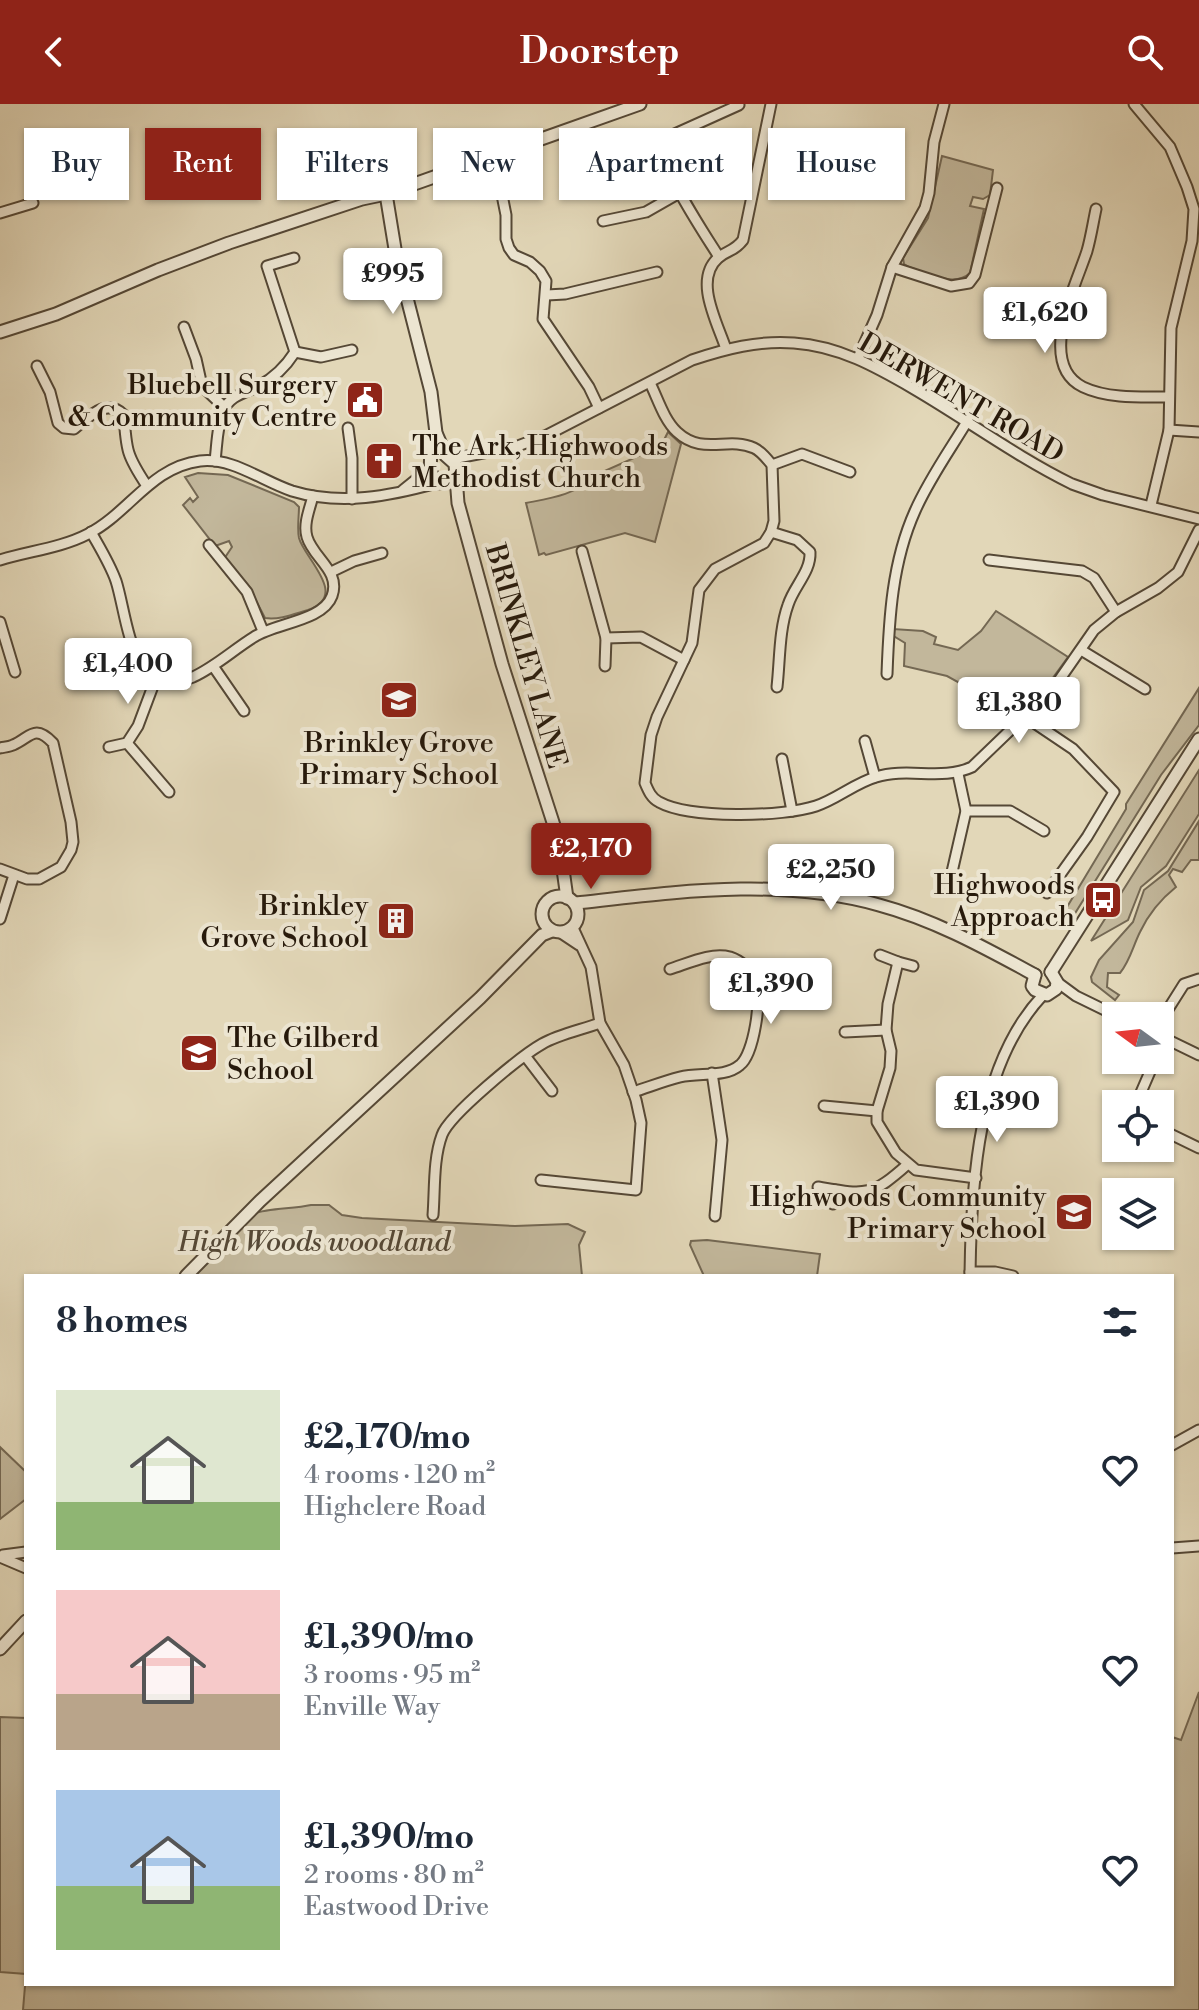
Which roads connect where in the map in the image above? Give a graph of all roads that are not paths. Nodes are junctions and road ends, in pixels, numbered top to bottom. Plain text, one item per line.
1 (640, 104) edge
2 (771, 104) edge
3 (944, 104) edge
4 (1134, 104) edge
5 (739, 105) edge
6 (688, 128) edge
7 (417, 183) edge
8 (997, 188) dead end
9 (359, 200) edge
10 (387, 200) edge
11 (503, 200) edge
12 (667, 200) edge
13 (686, 200) edge
14 (33, 203) dead end
15 (1096, 209) dead end
16 (1196, 209) edge
17 (0, 213) edge
18 (603, 221) dead end
19 (719, 257) junction
20 (294, 258) dead end
21 (892, 267) junction
22 (657, 272) dead end
23 (547, 295) junction
24 (184, 327) dead end
25 (0, 332) edge
26 (726, 349) junction
27 (352, 350) dead end
28 (295, 352) junction
29 (858, 358) junction
30 (37, 366) dead end
31 (650, 383) junction
32 (1168, 397) junction
33 (224, 407) junction
34 (599, 408) junction
35 (968, 420) junction
36 (348, 428) dead end
37 (1169, 430) junction
38 (1199, 432) edge
39 (436, 433) junction
40 (215, 461) junction
41 (431, 465) junction
42 (452, 465) junction
43 (772, 465) junction
44 (850, 472) dead end
45 (440, 483) junction
46 (147, 486) junction
47 (403, 490) junction
48 (313, 496) junction
49 (352, 499) junction
50 (458, 503) junction
51 (1151, 505) junction
52 (1199, 519) edge
53 (1199, 530) edge
54 (91, 532) junction
55 (771, 532) junction
56 (209, 545) dead end
57 (582, 551) dead end
58 (382, 553) dead end
59 (0, 560) edge
60 (989, 560) dead end
61 (331, 572) junction
62 (1116, 612) junction
63 (0, 622) edge
64 (263, 631) junction
65 (606, 638) junction
66 (1081, 650) junction
67 (684, 660) junction
68 (213, 666) junction
69 (605, 666) dead end
70 (15, 672) dead end
71 (887, 674) dead end
72 (156, 678) junction
73 (777, 687) dead end
74 (1145, 689) dead end
75 (244, 711) dead end
76 (1024, 716) junction
77 (1199, 739) edge
78 (865, 741) dead end
79 (127, 743) junction
80 (109, 747) dead end
81 (0, 748) edge
82 (782, 759) dead end
83 (958, 774) junction
84 (875, 777) junction
85 (169, 792) dead end
86 (792, 811) junction
87 (966, 811) junction
88 (1044, 831) dead end
89 (0, 869) edge
90 (14, 875) junction
91 (949, 885) dead end
92 (1047, 893) dead end
93 (566, 899) junction
94 (618, 899) junction
95 (0, 919) edge
96 (543, 920) junction
97 (576, 922) junction
98 (556, 932) junction
99 (582, 947) junction
100 (530, 950) junction
101 (880, 955) dead end
102 (898, 962) junction
103 (913, 966) dead end
104 (670, 969) dead end
105 (1199, 979) edge
106 (1047, 987) junction
107 (1173, 1002) edge
108 (1102, 1009) edge
109 (600, 1023) junction
110 (886, 1030) junction
111 (845, 1032) dead end
112 (1174, 1046) edge
113 (1199, 1055) edge
114 (526, 1057) junction
115 (712, 1073) junction
116 (552, 1091) dead end
117 (633, 1092) junction
118 (824, 1106) dead end
119 (877, 1111) junction
120 (1174, 1136) edge
121 (1199, 1148) edge
122 (908, 1164) junction
123 (976, 1178) junction
124 (541, 1180) dead end
125 (818, 1187) dead end
126 (835, 1190) junction
127 (833, 1204) dead end
128 (433, 1215) dead end
129 (715, 1216) dead end
130 (188, 1274) edge
131 (970, 1274) edge
132 (1004, 1274) edge
133 (1199, 1430) edge
134 (1174, 1444) edge
135 (1199, 1546) edge
136 (1174, 1548) edge
137 (24, 1552) edge
138 (0, 1556) edge
139 (24, 1567) edge
140 (24, 1617) edge
141 (24, 1624) edge
142 (17, 1633) junction
143 (0, 1649) edge

1 - 7 street
2 - 19 street
3 - 21 street
4 - 16 street
5 - 6 street
8 - 21 street
9 - 25 street
10 - 39 street, BRINKLEY LANE
11 - 23 street
12 - 18 street
13 - 19 street
14 - 17 street
15 - 32 street
16 - 32 street
19 - 26 street
20 - 28 street
21 - 29 street
22 - 23 street
23 - 34 street
24 - 33 street
26 - 29 street, DERWENT ROAD
26 - 31 street, DERWENT ROAD
27 - 28 street
28 - 33 street
29 - 35 street, DERWENT ROAD
30 - 46 street
31 - 34 street, DERWENT ROAD
31 - 43 street
32 - 37 street
33 - 40 street
34 - 42 street, DERWENT ROAD
35 - 51 street, DERWENT ROAD
35 - 71 street
36 - 49 street
37 - 38 street
37 - 51 street
39 - 41 street, BRINKLEY LANE
39 - 42 street, BRINKLEY LANE
40 - 46 street
40 - 48 street
41 - 42 street
41 - 45 street, BRINKLEY LANE
41 - 47 street
42 - 45 street
42 - 50 street, BRINKLEY LANE
43 - 44 street
43 - 55 street
45 - 47 street
45 - 50 street, BRINKLEY LANE
46 - 54 street
47 - 49 street
48 - 49 street
48 - 61 street
50 - 93 street, BRINKLEY LANE
51 - 52 street, DERWENT ROAD
53 - 62 street
54 - 59 street
54 - 72 street
55 - 67 street
55 - 73 street
56 - 64 street
57 - 65 street
58 - 61 street
60 - 62 street
61 - 64 street
62 - 66 street
63 - 70 street
64 - 68 street
65 - 67 street
65 - 69 street
66 - 74 street
66 - 76 street
67 - 86 street
68 - 72 street
68 - 75 street
72 - 79 street
76 - 83 street
76 - 92 street
77 - 106 street
78 - 84 street
79 - 80 street
79 - 85 street
81 - 90 street
82 - 86 street
83 - 84 street
83 - 87 street
84 - 86 street
87 - 88 street
87 - 91 street
89 - 90 street
90 - 95 street
93 - 94 street
93 - 96 street
93 - 97 street
94 - 97 street
94 - 106 street
96 - 98 street
96 - 100 street
97 - 98 street
97 - 99 street
98 - 99 street
98 - 100 street
99 - 109 street
100 - 130 street
101 - 102 street
102 - 103 street
102 - 110 street
104 - 115 street
105 - 107 street
106 - 108 street
106 - 123 street
109 - 114 street
109 - 117 street
110 - 111 street
110 - 119 street
112 - 113 street
114 - 116 street
114 - 128 street
115 - 117 street
115 - 129 street
117 - 124 street
118 - 119 street
119 - 122 street
120 - 121 street
122 - 123 street
122 - 126 street
123 - 131 street
125 - 126 street
126 - 127 street
131 - 132 street
133 - 134 street
135 - 136 street
137 - 138 street
138 - 139 street
140 - 142 street
141 - 142 street
142 - 143 street

